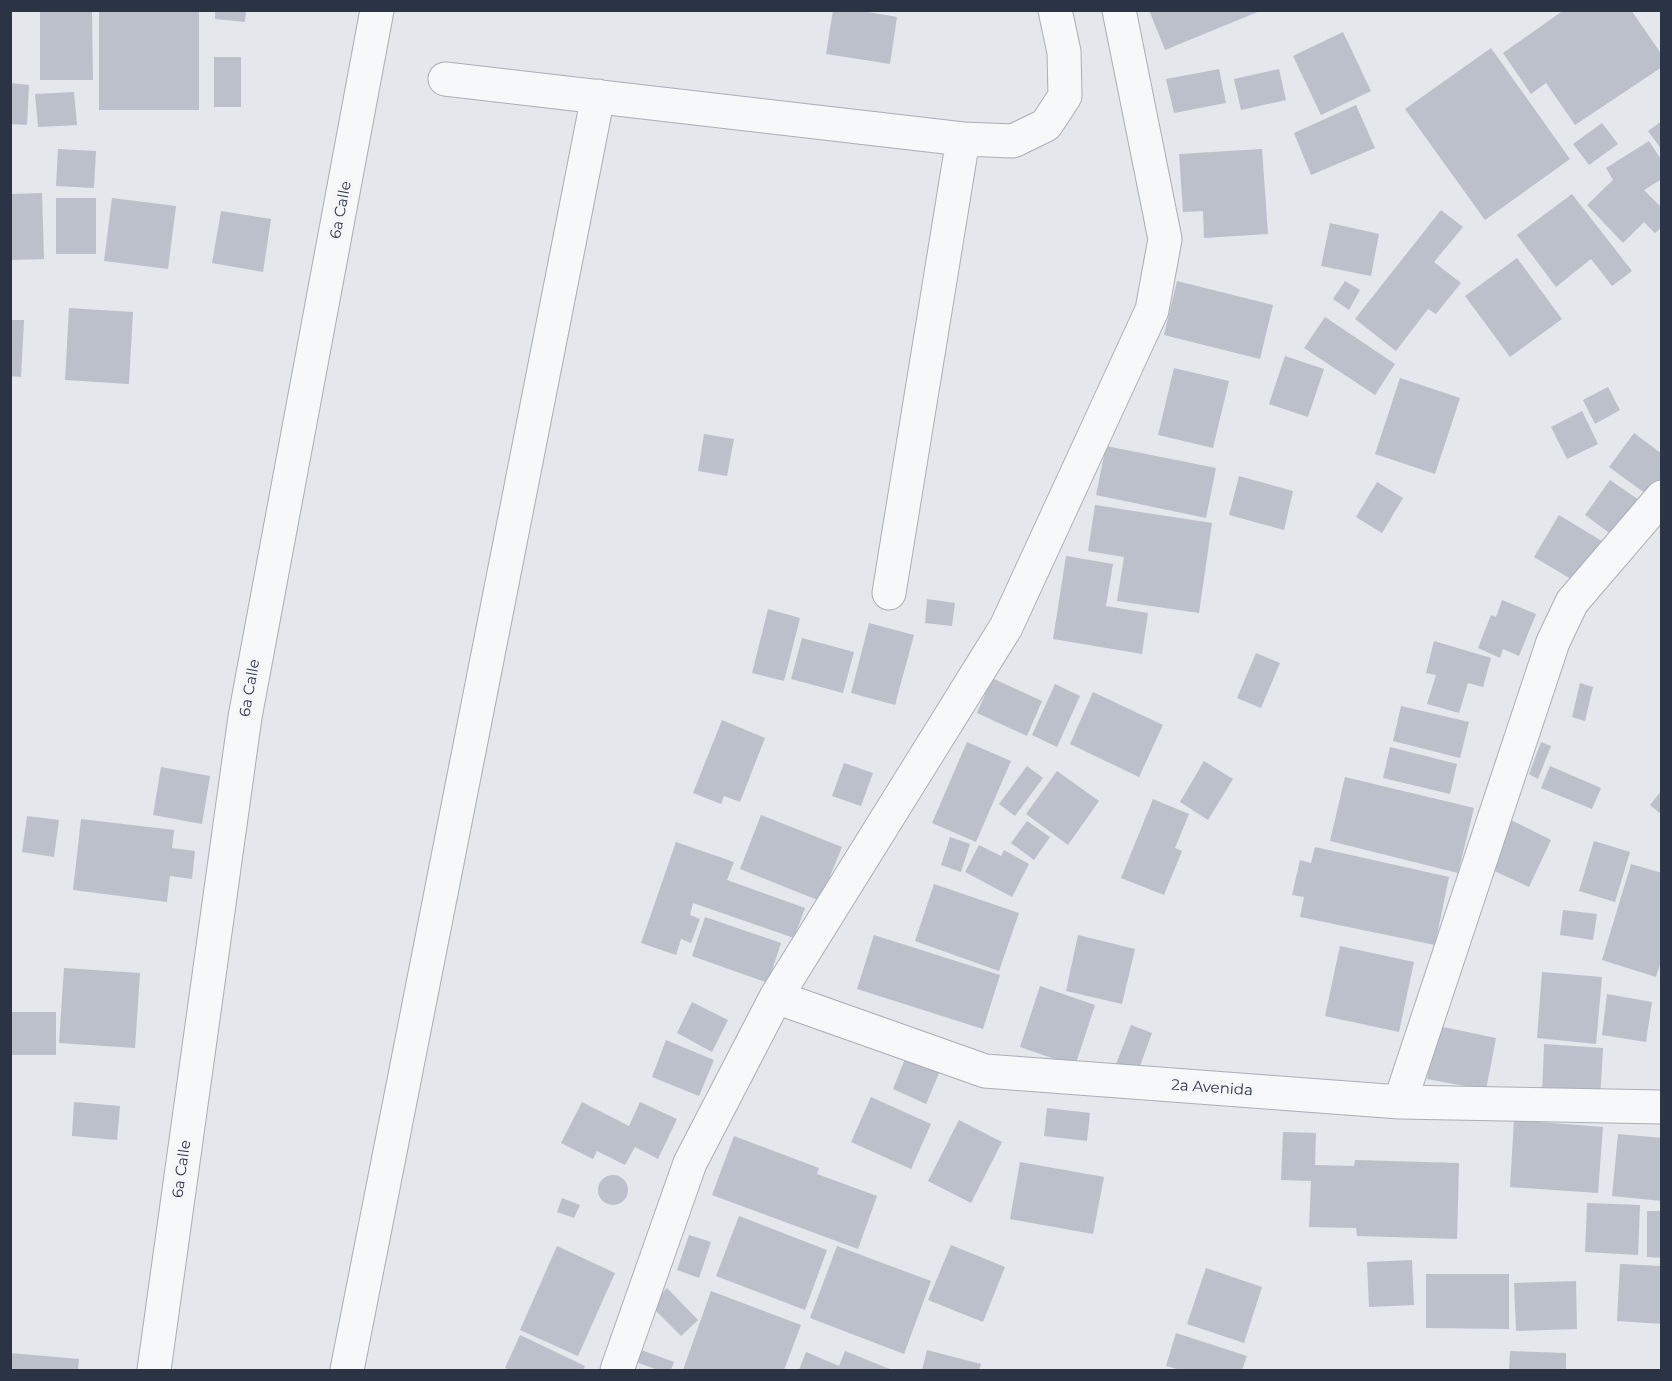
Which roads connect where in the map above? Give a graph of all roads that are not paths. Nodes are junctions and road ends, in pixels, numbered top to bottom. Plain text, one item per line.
1 (377, 10) edge
2 (1055, 10) edge
3 (1119, 10) edge
4 (445, 79) dead end
5 (598, 96) junction
6 (963, 139) junction
7 (1662, 497) edge
8 (888, 593) dead end
9 (776, 997) junction
10 (1400, 1102) junction
11 (1662, 1107) edge
12 (154, 1371) edge
13 (347, 1371) edge
14 (617, 1371) edge

1 - 12 street, 6a Calle
2 - 6 street
3 - 9 street
4 - 5 street
5 - 6 street
5 - 13 street
6 - 8 street
7 - 10 street
9 - 10 street, 2a Avenida
9 - 14 street
10 - 11 street, 2a Avenida

